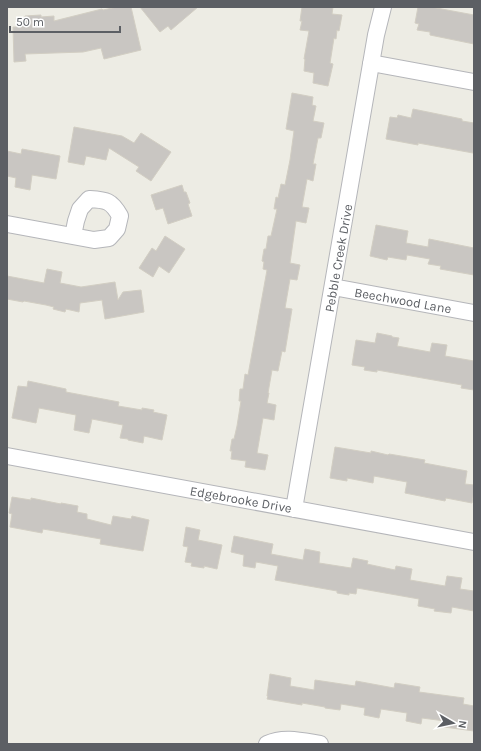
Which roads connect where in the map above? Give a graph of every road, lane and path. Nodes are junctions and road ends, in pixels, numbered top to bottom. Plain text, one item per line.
1 (383, 7) edge
2 (371, 63) junction
3 (474, 82) edge
4 (7, 224) edge
5 (73, 236) dead end
6 (333, 287) junction
7 (474, 313) edge
8 (7, 456) edge
9 (294, 509) junction
10 (474, 542) edge
11 (267, 744) edge
12 (320, 744) edge

1 - 2 street, Pebble Creek Drive
2 - 3 street
2 - 6 street, Pebble Creek Drive
4 - 5 street
6 - 7 street, Beechwood Lane
6 - 9 street, Pebble Creek Drive
8 - 9 street, Edgebrooke Drive
9 - 10 street, Edgebrooke Drive
11 - 12 street

